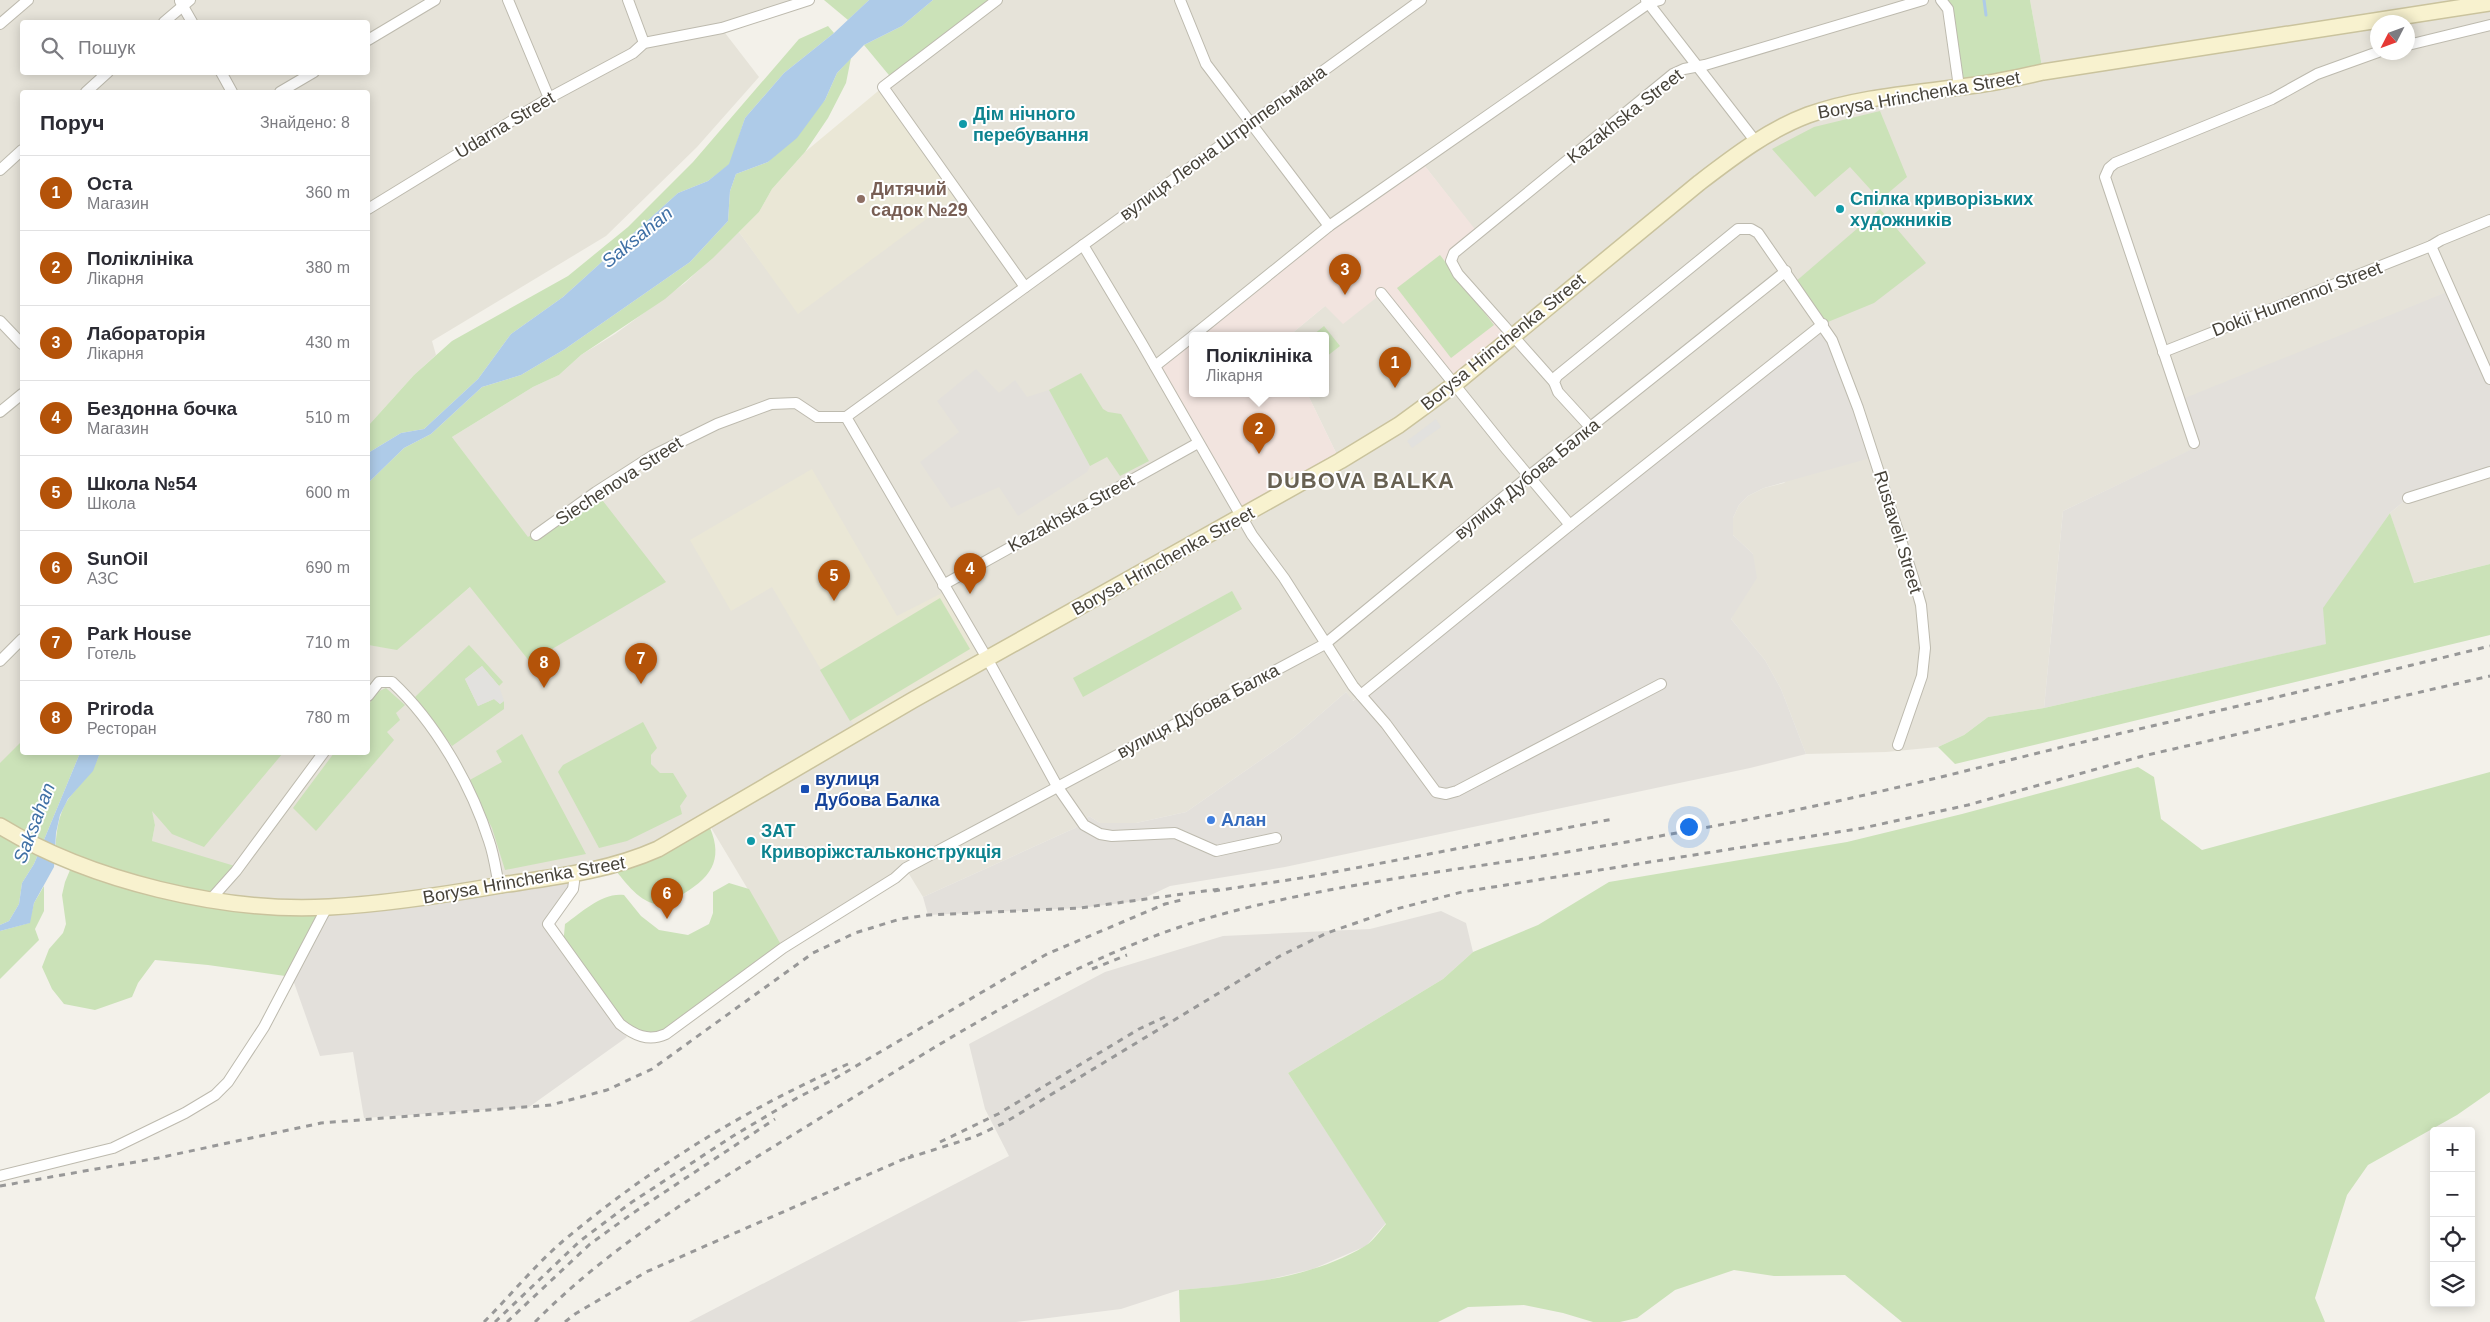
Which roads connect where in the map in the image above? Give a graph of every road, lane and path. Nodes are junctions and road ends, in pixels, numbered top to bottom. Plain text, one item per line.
1 (28, 0) edge
2 (435, 0) edge
3 (508, 0) edge
4 (628, 0) edge
5 (808, 0) edge
6 (997, 0) edge
7 (1180, 0) edge
8 (1421, 0) edge
9 (1660, 0) edge
10 (1923, 0) edge
11 (1941, 0) edge
12 (184, 2) edge
13 (1647, 2) edge
14 (2490, 3) edge
15 (166, 20) edge
16 (191, 20) edge
17 (0, 24) edge
18 (2490, 25) edge
19 (370, 39) edge
20 (644, 43) junction
21 (2415, 43) edge
22 (2370, 55) edge
23 (1697, 66) junction
24 (105, 75) edge
25 (223, 75) edge
26 (309, 75) edge
27 (1959, 87) junction
28 (88, 90) edge
29 (231, 90) edge
30 (283, 90) edge
31 (549, 98) junction
32 (1250, 124) junction
33 (1756, 142) junction
34 (20, 152) edge
35 (0, 170) edge
36 (370, 208) edge
37 (2490, 220) edge
38 (1328, 226) junction
39 (1083, 245) junction
40 (2431, 246) junction
41 (1786, 271) junction
42 (1025, 287) junction
43 (1381, 293) dead end
44 (0, 321) edge
45 (1823, 324) junction
46 (1198, 332) edge
47 (1512, 335) junction
48 (1189, 339) edge
49 (20, 342) edge
50 (2164, 352) junction
51 (1155, 366) junction
52 (2490, 379) edge
53 (1554, 382) junction
54 (1455, 384) junction
55 (20, 396) edge
56 (0, 412) edge
57 (846, 417) junction
58 (1591, 428) junction
59 (1198, 443) junction
60 (2194, 443) dead end
61 (2490, 472) edge
62 (1529, 476) junction
63 (2408, 498) dead end
64 (1241, 517) junction
65 (1570, 525) junction
66 (536, 536) dead end
67 (943, 585) junction
68 (20, 641) edge
69 (1325, 644) junction
70 (988, 660) junction
71 (0, 661) edge
72 (1661, 684) dead end
73 (370, 693) edge
74 (1361, 695) junction
75 (1898, 746) dead end
76 (322, 755) edge
77 (1057, 786) junction
78 (0, 826) edge
79 (1276, 838) dead end
80 (572, 874) junction
81 (499, 886) junction
82 (211, 899) junction
83 (327, 907) junction
84 (0, 1176) edge

1 - 17 street
2 - 19 street
3 - 31 street
4 - 20 street
5 - 20 street, Udarna Street
6 - 42 street
7 - 32 street
8 - 32 street, вулиця Леона Штріппельмана
9 - 13 street
10 - 23 street, Kazakhska Street
11 - 27 street
12 - 15 street
12 - 16 street
13 - 23 street
13 - 38 street
14 - 27 street, Borysa Hrinchenka Street
18 - 21 street
20 - 31 street, Udarna Street
22 - 50 street
23 - 33 street
23 - 47 street, Kazakhska Street
24 - 28 street
25 - 29 street
26 - 30 street
27 - 33 street, Borysa Hrinchenka Street
31 - 36 street, Udarna Street
32 - 38 street
32 - 39 street, вулиця Леона Штріппельмана
33 - 47 street, Borysa Hrinchenka Street
34 - 35 street
37 - 40 street, Dokii Humennoi Street
38 - 46 street
39 - 42 street, вулиця Леона Штріппельмана
39 - 51 street
40 - 50 street, Dokii Humennoi Street
40 - 52 street
41 - 45 street, Rustaveli Street
41 - 53 street, Rustaveli Street
41 - 58 street, вулиця Дубова Балка
42 - 57 street, вулиця Леона Штріппельмана
43 - 54 street
44 - 49 street
45 - 65 street
45 - 75 street, Rustaveli Street
47 - 53 street
47 - 54 street, Borysa Hrinchenka Street
48 - 51 street
50 - 60 street
51 - 59 street
53 - 58 street
54 - 62 street
54 - 64 street, Borysa Hrinchenka Street
55 - 56 street
57 - 66 street, Siechenova Street
57 - 67 street
58 - 62 street, вулиця Дубова Балка
59 - 64 street
59 - 67 street, Kazakhska Street
61 - 63 street
62 - 65 street
62 - 69 street, вулиця Дубова Балка
64 - 69 street
64 - 70 street, Borysa Hrinchenka Street
65 - 74 street
67 - 70 street
68 - 71 street
69 - 74 street
69 - 77 street, вулиця Дубова Балка
70 - 77 street
70 - 80 street, Borysa Hrinchenka Street
72 - 74 street
73 - 81 street
76 - 82 street
77 - 79 street
77 - 80 street, вулиця Дубова Балка
78 - 82 street, Borysa Hrinchenka Street
80 - 81 street, Borysa Hrinchenka Street
81 - 83 street, Borysa Hrinchenka Street
82 - 83 street, Borysa Hrinchenka Street
83 - 84 street

